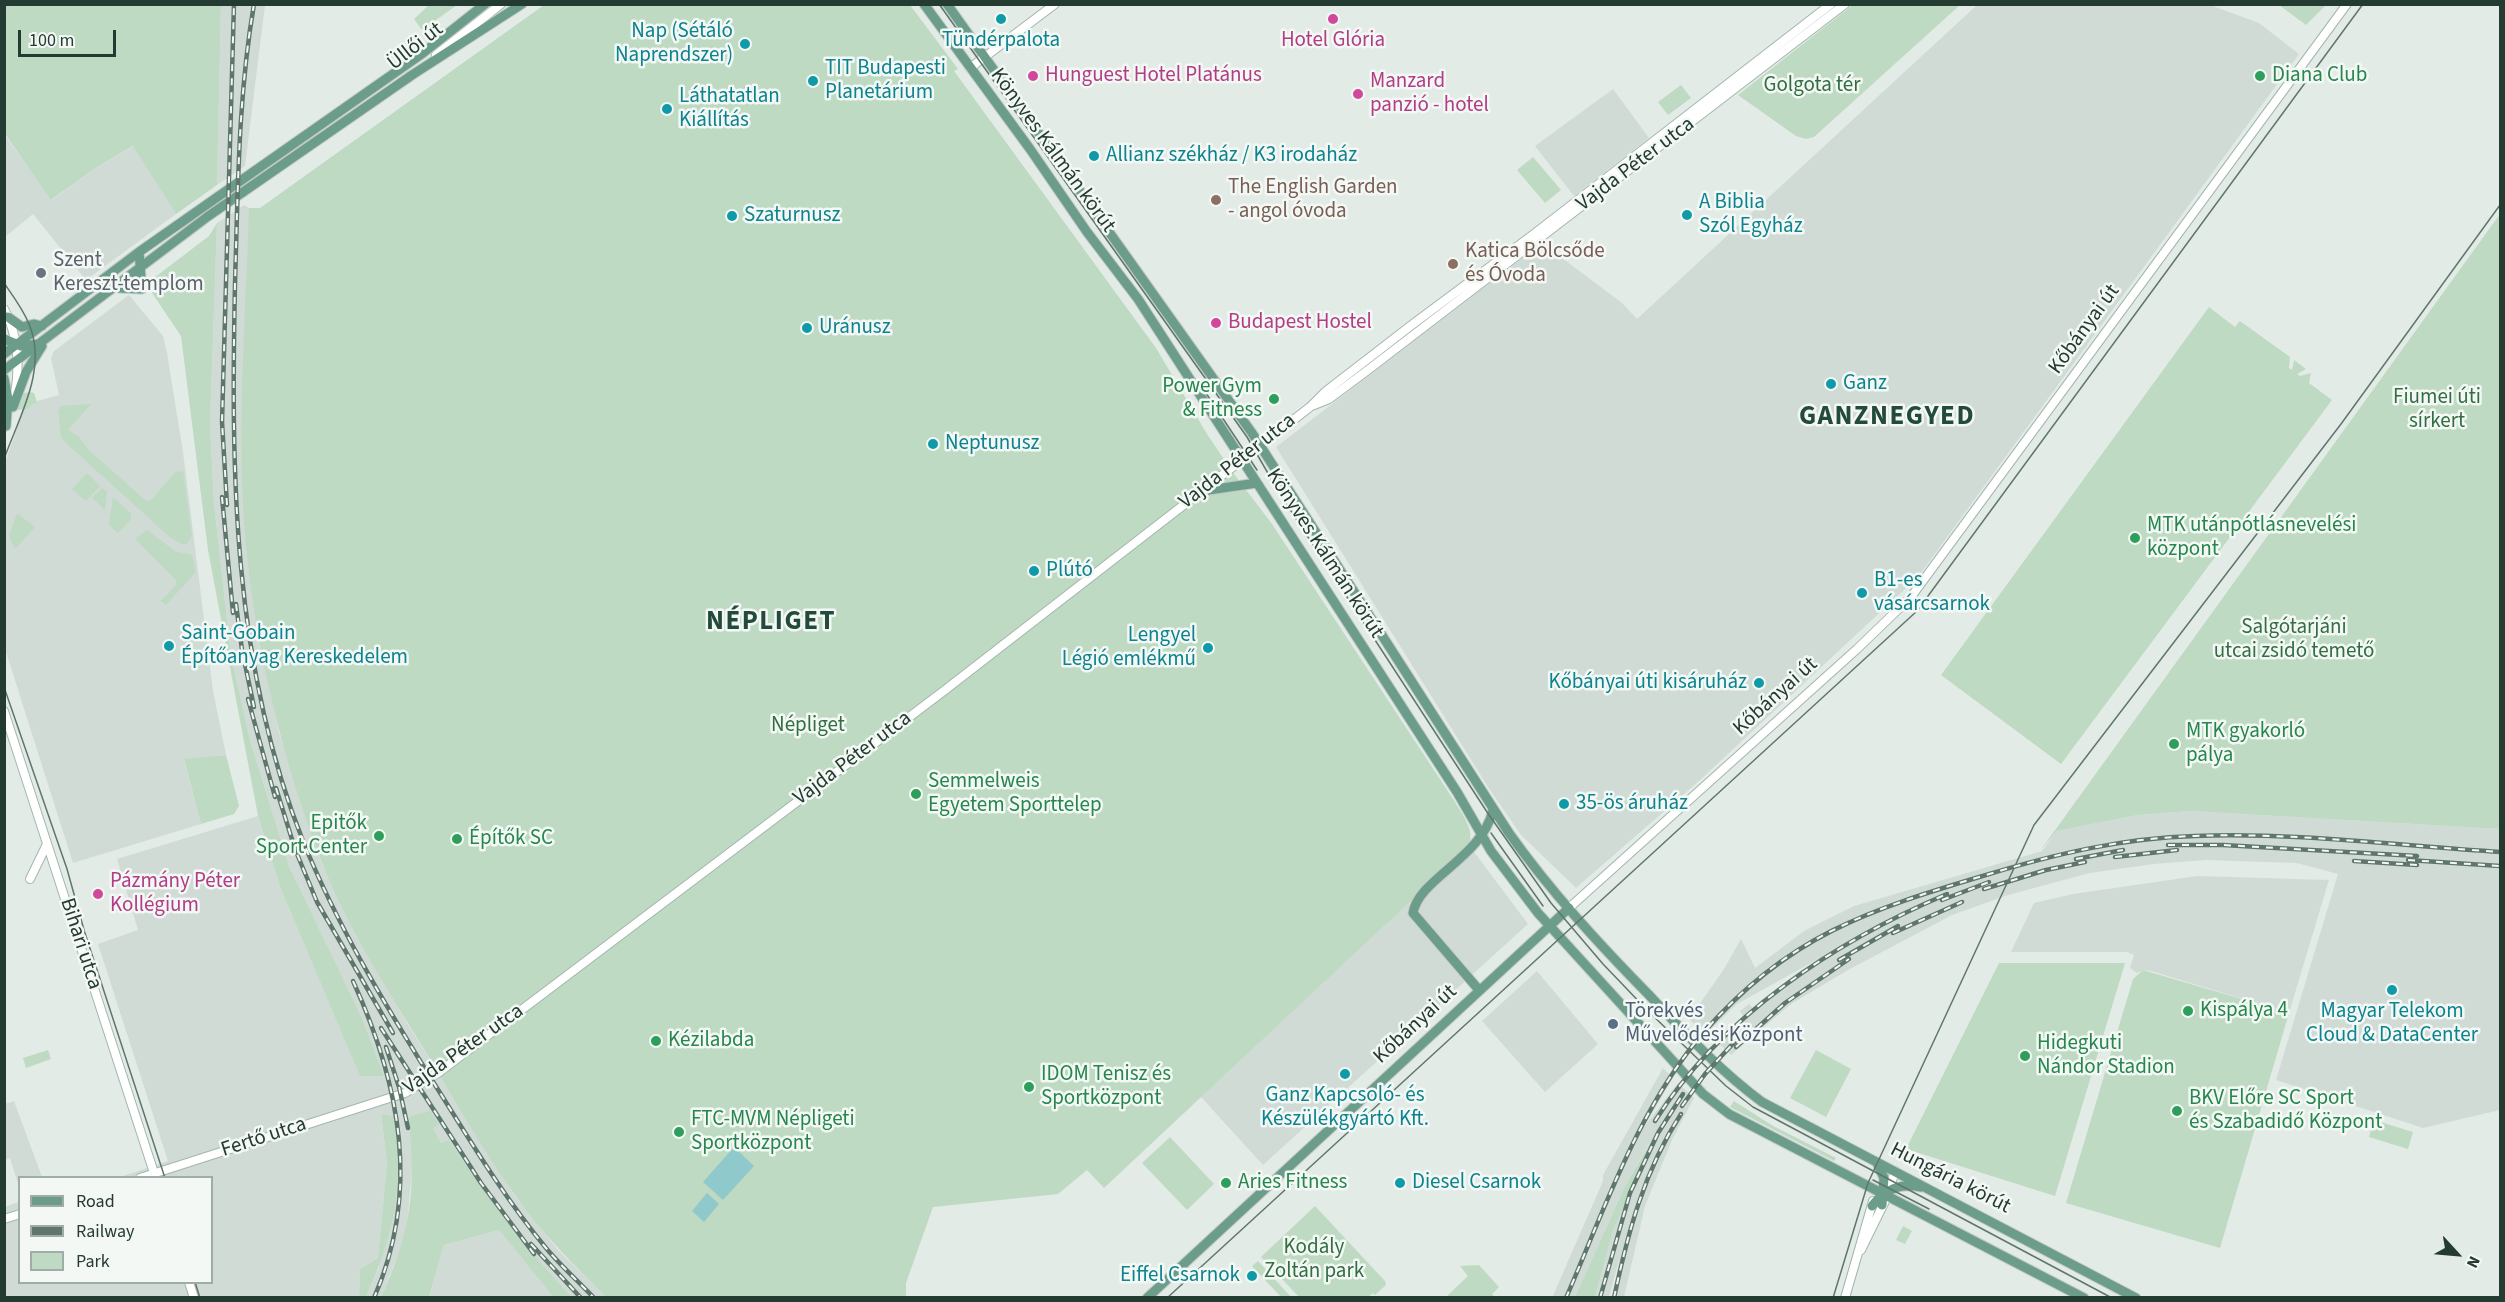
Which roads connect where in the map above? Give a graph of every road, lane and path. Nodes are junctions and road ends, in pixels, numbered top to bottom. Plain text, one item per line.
1 (485, 4) edge
2 (501, 4) edge
3 (522, 4) edge
4 (924, 4) edge
5 (947, 4) edge
6 (1055, 4) edge
7 (1831, 4) edge
8 (1845, 4) edge
9 (2347, 4) edge
10 (474, 25) junction
11 (423, 54) junction
12 (984, 56) junction
13 (970, 68) junction
14 (412, 75) junction
15 (139, 252) junction
16 (139, 271) junction
17 (116, 288) junction
18 (6, 313) edge
19 (42, 326) junction
20 (4, 339) edge
21 (45, 342) junction
22 (16, 345) junction
23 (4, 354) edge
24 (18, 361) junction
25 (4, 370) edge
26 (4, 378) edge
27 (13, 407) junction
28 (1310, 407) junction
29 (5, 428) edge
30 (1260, 445) junction
31 (1241, 459) junction
32 (1257, 483) junction
33 (1202, 490) junction
34 (4, 711) edge
35 (1493, 810) junction
36 (1483, 837) junction
37 (48, 842) junction
38 (30, 879) dead end
39 (1569, 908) junction
40 (1549, 926) junction
41 (1479, 990) junction
42 (1748, 1092) joint
43 (388, 1099) joint
44 (1716, 1105) joint
45 (1873, 1160) junction
46 (1895, 1171) junction
47 (154, 1175) edge
48 (1884, 1180) junction
49 (1929, 1188) junction
50 (1882, 1194) junction
51 (1872, 1206) joint
52 (1857, 1256) junction
53 (1146, 1298) edge
54 (1845, 1298) edge
55 (2084, 1298) edge
56 (2136, 1298) edge

1 - 11 main road
2 - 10 street
3 - 14 main road
4 - 13 main road, Könyves Kálmán körút
5 - 12 main road, Könyves Kálmán körút
6 - 12 street
7 - 28 street, Vajda Péter utca
8 - 28 street, Vajda Péter utca
9 - 39 street, Kőbányai út
10 - 11 street, Üllői út
10 - 14 street, Üllői út
11 - 15 main road, Üllői út
12 - 13 street
12 - 30 main road, Könyves Kálmán körút
13 - 31 main road, Könyves Kálmán körút
14 - 16 main road, Üllői út
15 - 16 main road
15 - 19 main road, Üllői út
16 - 17 main road, Üllői út
16 - 17 main road
17 - 21 main road, Üllői út
18 - 19 main road
18 - 22 street
19 - 22 main road, Üllői út
20 - 22 main road
21 - 22 main road
21 - 24 main road, Üllői út
21 - 27 main road
22 - 23 main road, Üllői út
22 - 24 street
24 - 25 main road, Üllői út
24 - 27 street
26 - 29 main road
27 - 29 street
28 - 30 street, Vajda Péter utca
30 - 31 street, Vajda Péter utca
30 - 35 main road, Könyves Kálmán körút
31 - 32 main road, Könyves Kálmán körút
31 - 33 street, Vajda Péter utca
32 - 33 main road
32 - 36 main road, Könyves Kálmán körút
33 - 43 street, Vajda Péter utca
34 - 37 street, Bihari utca
35 - 36 main road
35 - 39 main road, Könyves Kálmán körút
36 - 40 main road, Könyves Kálmán körút
36 - 41 main road
37 - 38 street
37 - 47 street, Bihari utca
39 - 40 main road, Kőbányai út
39 - 42 main road, Könyves Kálmán körút
40 - 41 main road, Kőbányai út
40 - 44 main road, Könyves Kálmán körút
41 - 53 main road, Kőbányai út
42 - 45 main road, Hungária körút
43 - 47 street, Fertő utca
44 - 50 main road, Hungária körút
45 - 46 main road, Hungária körút
45 - 48 main road
45 - 50 main road
46 - 48 main road
46 - 49 main road, Hungária körút
46 - 50 street
48 - 50 main road
49 - 50 main road
49 - 56 main road, Hungária körút
50 - 51 main road
50 - 52 street
50 - 55 main road, Hungária körút
51 - 52 street
52 - 54 street

